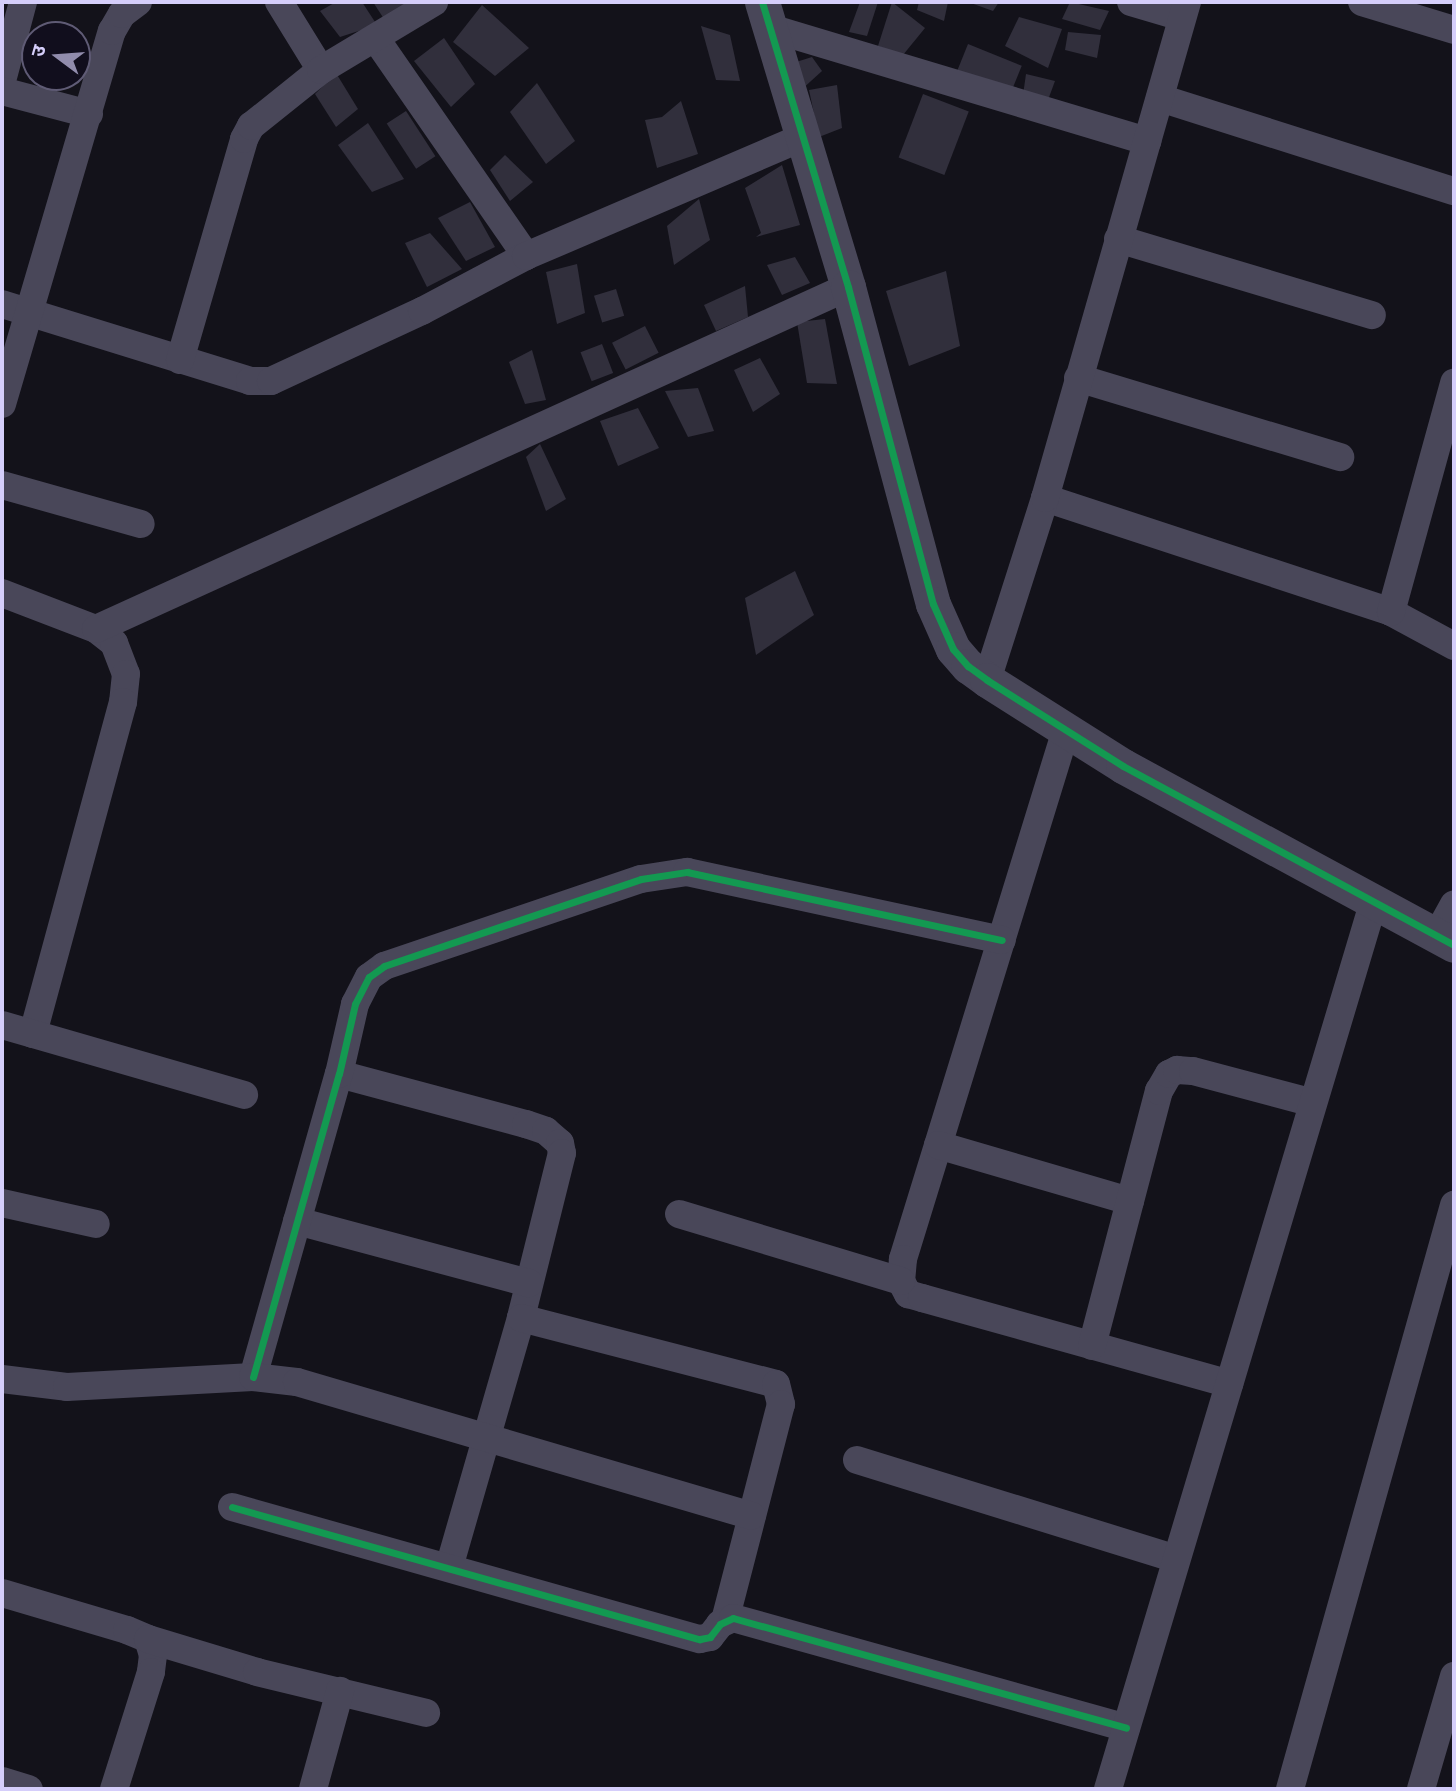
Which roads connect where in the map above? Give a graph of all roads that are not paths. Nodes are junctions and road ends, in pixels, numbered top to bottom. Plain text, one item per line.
1 (23, 2) edge
2 (138, 2) edge
3 (279, 2) edge
4 (435, 2) edge
5 (1131, 2) edge
6 (1362, 2) edge
7 (1185, 10) edge
8 (766, 15) edge
9 (1454, 30) edge
10 (376, 39) junction
11 (321, 70) junction
12 (2, 81) edge
13 (2, 91) edge
14 (1160, 98) junction
15 (89, 114) junction
16 (803, 137) junction
17 (1147, 141) junction
18 (1454, 191) edge
19 (1118, 239) junction
20 (526, 256) junction
21 (848, 287) junction
22 (2, 304) edge
23 (29, 313) junction
24 (1372, 314) dead end
25 (180, 360) junction
26 (1078, 378) junction
27 (1454, 383) edge
28 (2, 404) edge
29 (1340, 457) dead end
30 (2, 485) edge
31 (1045, 498) junction
32 (141, 524) dead end
33 (2, 593) edge
34 (1391, 612) junction
35 (96, 629) junction
36 (1454, 646) edge
37 (987, 680) junction
38 (1066, 730) junction
39 (1373, 904) junction
40 (1454, 904) edge
41 (1002, 940) junction
42 (1446, 940) edge
43 (2, 1025) edge
44 (33, 1034) junction
45 (339, 1074) junction
46 (244, 1095) dead end
47 (1313, 1103) junction
48 (938, 1145) junction
49 (1130, 1201) junction
50 (2, 1203) edge
51 (1454, 1205) edge
52 (679, 1214) dead end
53 (297, 1221) junction
54 (96, 1224) dead end
55 (901, 1281) junction
56 (529, 1283) junction
57 (521, 1318) junction
58 (1092, 1346) junction
59 (253, 1377) junction
60 (2, 1379) edge
61 (1229, 1384) junction
62 (486, 1436) junction
63 (857, 1460) dead end
64 (232, 1507) dead end
65 (752, 1516) junction
66 (1176, 1559) junction
67 (449, 1568) junction
68 (2, 1593) edge
69 (724, 1621) junction
70 (148, 1639) junction
71 (1454, 1676) edge
72 (340, 1691) junction
73 (426, 1713) dead end
74 (1126, 1728) junction
75 (1447, 1728) edge
76 (2, 1781) edge
77 (29, 1789) edge
78 (114, 1789) edge
79 (313, 1789) edge
80 (1108, 1789) edge
81 (1290, 1789) edge
82 (1421, 1789) edge

1 - 12 street
2 - 15 street
3 - 11 street
4 - 10 street
5 - 7 street
6 - 9 street
7 - 14 street
8 - 16 street
8 - 17 street
10 - 11 street
10 - 20 street
11 - 25 street
13 - 15 street
14 - 17 street
14 - 18 street
15 - 23 street
16 - 20 street
16 - 21 street
17 - 19 street
19 - 24 street
19 - 26 street
20 - 25 street
21 - 35 street
21 - 37 street
22 - 23 street
23 - 25 street
23 - 28 street
26 - 29 street
26 - 31 street
27 - 34 street
30 - 32 street
31 - 34 street
31 - 37 street
33 - 35 street
34 - 36 street
35 - 44 street
37 - 38 street
38 - 39 street
38 - 41 street
39 - 42 street
39 - 47 street
40 - 42 street
41 - 45 street
41 - 48 street
43 - 44 street
44 - 46 street
45 - 53 street
45 - 56 street
47 - 49 street
47 - 61 street
48 - 49 street
48 - 55 street
49 - 58 street
50 - 54 street
51 - 81 street
52 - 55 street
53 - 56 street
53 - 59 street
55 - 58 street
56 - 57 street
57 - 62 street
57 - 65 street
58 - 61 street
59 - 60 street
59 - 62 street
61 - 66 street
62 - 65 street
62 - 67 street
63 - 66 street
64 - 67 street
65 - 69 street
66 - 74 street
67 - 69 street
68 - 70 street
69 - 74 street
70 - 72 street
70 - 78 street
71 - 75 street
72 - 73 street
72 - 79 street
74 - 80 street
75 - 82 street
76 - 77 street

